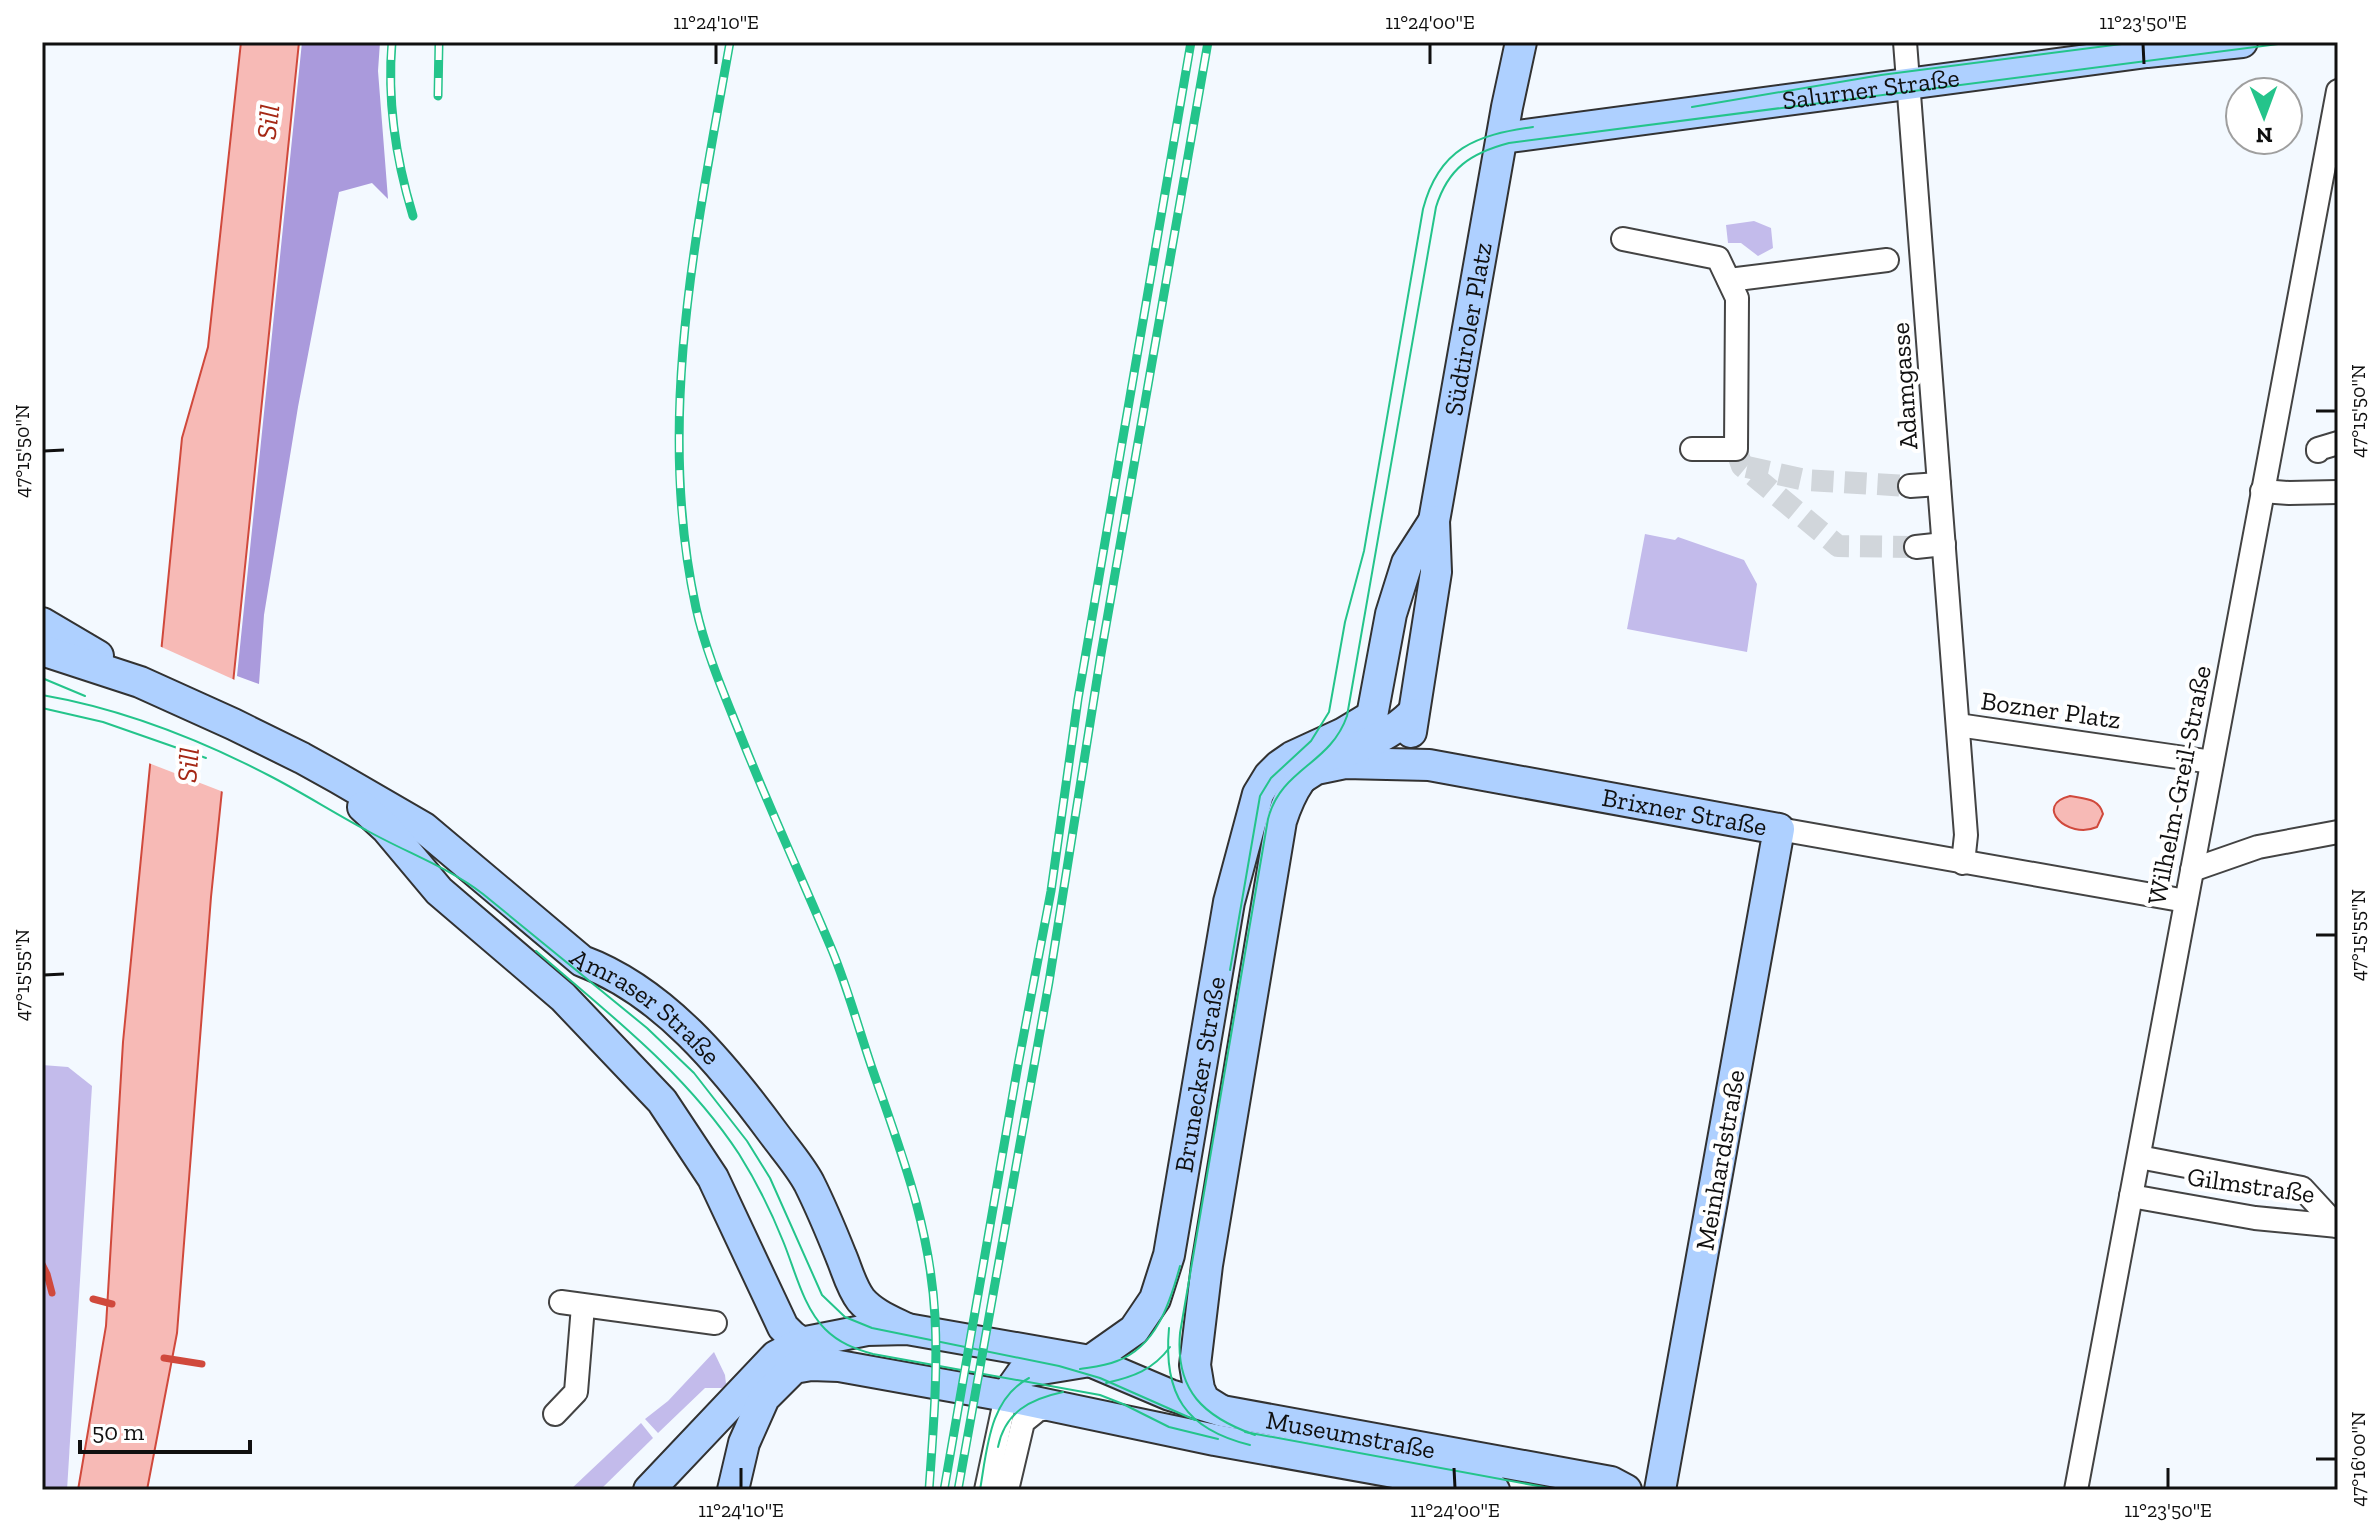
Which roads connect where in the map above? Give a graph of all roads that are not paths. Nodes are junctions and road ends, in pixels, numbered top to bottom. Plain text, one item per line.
1 (1521, 42) edge
2 (1905, 42) edge
3 (2242, 42) edge
4 (1908, 85) junction
5 (2338, 91) edge
6 (1502, 138) junction
7 (1623, 239) dead end
8 (1887, 260) dead end
9 (1729, 280) junction
10 (1692, 449) dead end
11 (1939, 484) junction
12 (1910, 486) tunnel mouth
13 (2262, 491) junction
14 (2338, 492) edge
15 (1434, 521) junction
16 (1944, 544) junction
17 (1916, 547) tunnel mouth
18 (42, 623) edge
19 (42, 650) edge
20 (140, 682) junction
21 (1412, 714) junction
22 (1958, 725) junction
23 (1376, 726) junction
24 (302, 758) junction
25 (2212, 762) junction
26 (1418, 764) junction
27 (1290, 772) junction
28 (1779, 829) junction
29 (2338, 832) edge
30 (1963, 863) junction
31 (2192, 870) junction
32 (2186, 901) junction
33 (2139, 1157) junction
34 (2131, 1196) junction
35 (2338, 1226) edge
36 (715, 1323) dead end
37 (907, 1329) junction
38 (790, 1356) junction
39 (1090, 1361) junction
40 (1195, 1365) junction
41 (1170, 1395) junction
42 (1006, 1396) junction
43 (1074, 1409) junction
44 (1222, 1411) junction
45 (555, 1414) dead end
46 (649, 1490) edge
47 (733, 1490) edge
48 (986, 1490) edge
49 (1007, 1490) edge
50 (1494, 1490) edge
51 (1626, 1490) edge
52 (1660, 1490) edge
53 (2076, 1490) edge

1 - 6 street, Südtiroler Platz
2 - 4 street, Adamgasse
3 - 4 street, Salurner Straße
4 - 6 street, Salurner Straße
4 - 11 street, Adamgasse
5 - 13 street, Wilhelm-Greil-Straße
6 - 15 street, Südtiroler Platz
7 - 9 street
8 - 9 street
9 - 10 street
11 - 12 street
11 - 16 street, Adamgasse
13 - 14 street
13 - 25 street, Wilhelm-Greil-Straße
15 - 21 street, Südtiroler Platz
15 - 23 street, Südtiroler Platz
16 - 17 street
16 - 22 street, Adamgasse
18 - 20 street, Amraser Straße
19 - 20 street, Amraser Straße
20 - 24 street, Amraser Straße
21 - 23 street
21 - 26 street, Südtiroler Platz
22 - 25 street, Bozner Platz
22 - 30 street, Bozner Platz
23 - 26 street
23 - 27 street
24 - 37 street, Amraser Straße
24 - 38 street, Amraser Straße
25 - 31 street, Wilhelm-Greil-Straße
26 - 27 street
26 - 28 street, Brixner Straße
27 - 39 street, Brunecker Straße
27 - 40 street, Brunecker Straße
28 - 30 street, Brixner Straße
28 - 52 street, Meinhardstraße
29 - 31 street
30 - 32 street
31 - 32 street, Wilhelm-Greil-Straße
32 - 33 street, Wilhelm-Greil-Straße
33 - 34 street, Wilhelm-Greil-Straße
33 - 35 street, Gilmstraße
34 - 35 street, Gilmstraße
34 - 53 street, Wilhelm-Greil-Straße
36 - 45 street
37 - 38 street, Museumstraße
37 - 39 street, Museumstraße
38 - 42 street, Museumstraße
38 - 46 street
38 - 47 street
39 - 41 street, Museumstraße
39 - 42 street
40 - 41 street
40 - 44 street, Brunecker Straße
41 - 43 street, Museumstraße
41 - 44 street, Museumstraße
42 - 43 street, Museumstraße
42 - 48 street
43 - 49 street
43 - 50 street, Museumstraße
44 - 51 street, Museumstraße

